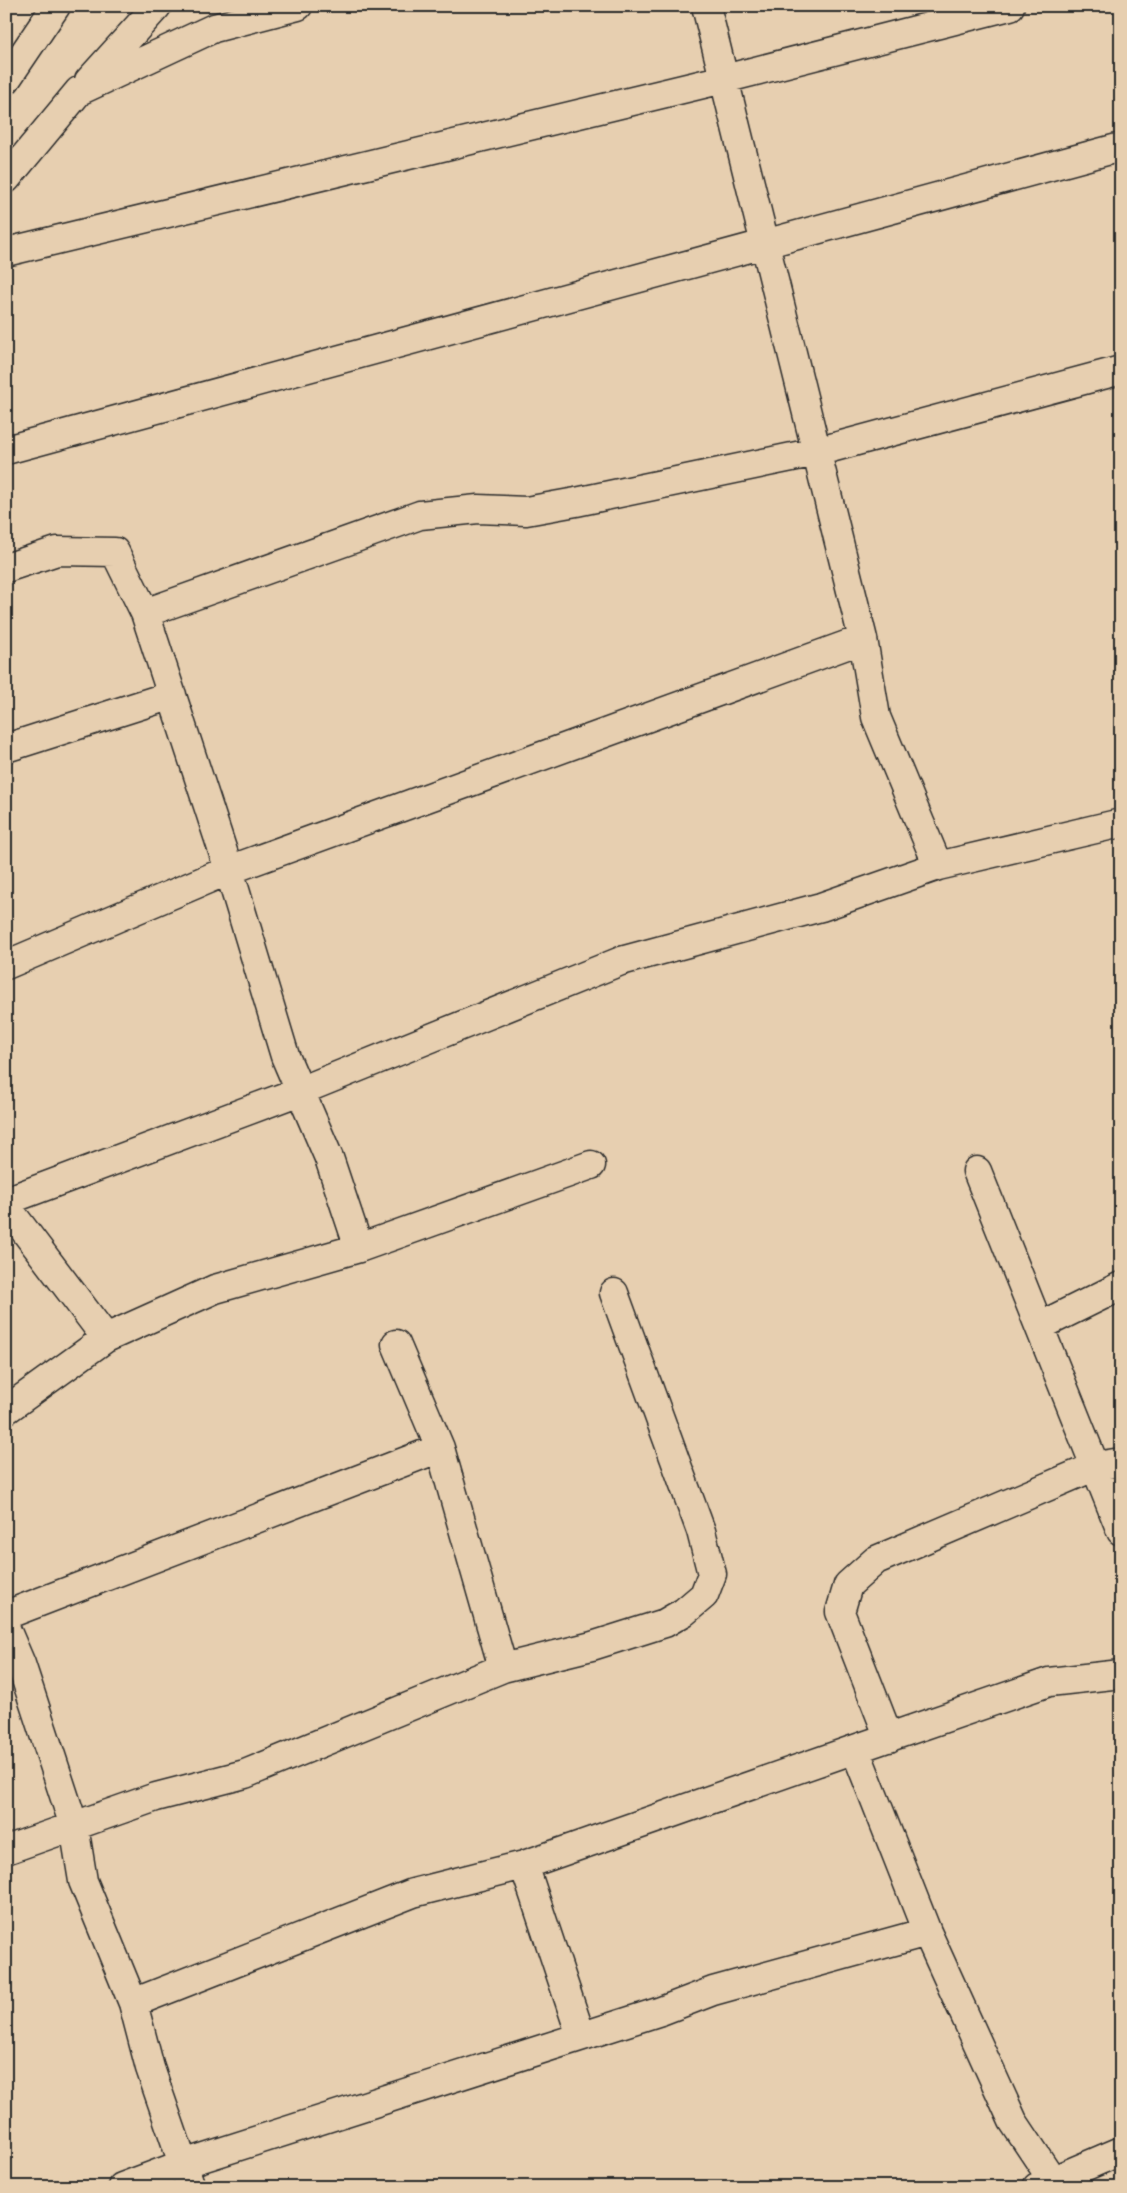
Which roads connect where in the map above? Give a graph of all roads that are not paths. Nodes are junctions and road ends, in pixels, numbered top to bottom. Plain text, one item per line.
1 (56, 6) edge
2 (157, 6) edge
3 (298, 6) edge
4 (706, 6) edge
5 (1010, 6) edge
6 (724, 79) junction
7 (6, 80) edge
8 (79, 91) junction
9 (1121, 147) edge
10 (6, 179) edge
11 (765, 243) junction
12 (6, 252) edge
13 (1121, 370) edge
14 (6, 450) edge
15 (816, 452) junction
16 (6, 568) edge
17 (146, 612) junction
18 (863, 639) junction
19 (172, 695) junction
20 (6, 748) edge
21 (1121, 823) edge
22 (938, 866) junction
23 (228, 870) junction
24 (6, 965) edge
25 (300, 1090) junction
26 (591, 1165) dead end
27 (977, 1171) dead end
28 (6, 1201) edge
29 (6, 1206) edge
30 (359, 1248) junction
31 (1121, 1286) edge
32 (614, 1294) dead end
33 (1040, 1326) junction
34 (106, 1338) junction
35 (396, 1344) dead end
36 (6, 1410) edge
37 (440, 1448) junction
38 (1108, 1464) edge
39 (1121, 1531) edge
40 (6, 1615) edge
41 (6, 1629) edge
42 (503, 1668) junction
43 (1121, 1674) edge
44 (890, 1738) junction
45 (855, 1749) junction
46 (74, 1826) junction
47 (6, 1850) edge
48 (524, 1865) junction
49 (927, 1932) junction
50 (133, 2003) junction
51 (581, 2036) junction
52 (1121, 2152) edge
53 (187, 2175) edge
54 (1045, 2184) edge
55 (122, 2187) edge

1 - 7 street
2 - 8 street
3 - 8 street
4 - 6 street
5 - 6 street
6 - 11 street
6 - 12 street
8 - 10 street
9 - 11 street
11 - 14 street
11 - 15 street
13 - 15 street
15 - 17 street
15 - 18 street
16 - 17 street
17 - 19 street
18 - 22 street
18 - 23 street
19 - 20 street
19 - 23 street
21 - 22 street
22 - 25 street
23 - 24 street
23 - 25 street
25 - 28 street
25 - 30 street
26 - 30 street
27 - 33 street
29 - 34 street
30 - 34 street
31 - 33 street
32 - 42 street
33 - 38 street
34 - 36 street
35 - 37 street
37 - 40 street
37 - 42 street
38 - 39 street
38 - 44 street
41 - 46 street
42 - 46 street
43 - 44 street
44 - 45 street
45 - 48 street
45 - 49 street
46 - 47 street
46 - 50 street
48 - 50 street
48 - 51 street
49 - 51 street
49 - 54 street
50 - 53 street
51 - 53 street
52 - 54 street
53 - 55 street

